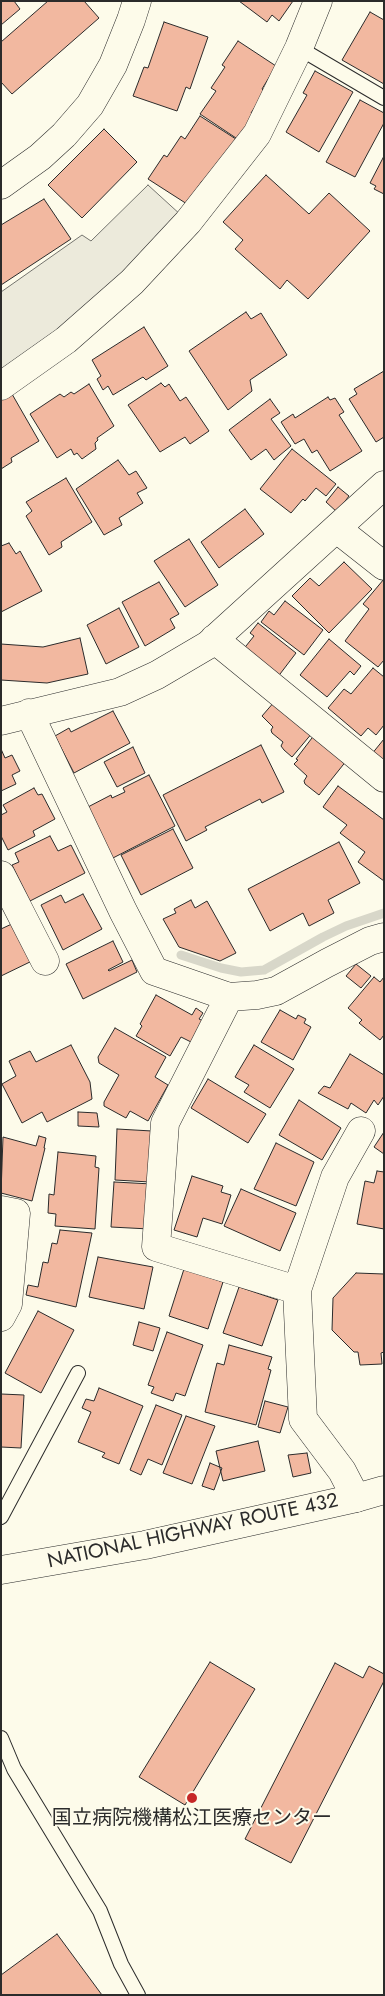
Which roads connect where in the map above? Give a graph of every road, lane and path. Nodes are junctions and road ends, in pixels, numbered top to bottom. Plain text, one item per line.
1 (137, 1) edge
2 (318, 1) edge
3 (299, 48) junction
4 (384, 98) edge
5 (1, 185) edge
6 (1, 386) edge
7 (384, 486) edge
8 (336, 529) junction
9 (384, 566) edge
10 (214, 639) junction
11 (29, 713) junction
12 (1, 721) edge
13 (384, 778) edge
14 (5, 892) edge
15 (384, 938) edge
16 (45, 962) dead end
17 (230, 997) junction
18 (361, 1131) dead end
19 (1, 1210) edge
20 (297, 1290) junction
21 (1, 1317) edge
22 (78, 1373) dead end
23 (384, 1490) edge
24 (356, 1498) junction
25 (1, 1516) edge
26 (1, 1570) edge
27 (1, 1738) edge
28 (138, 1995) edge

1 - 5 main road
2 - 3 main road
3 - 4 lane
3 - 6 main road
7 - 8 main road
8 - 9 main road
8 - 10 main road
10 - 11 main road
10 - 13 main road
11 - 12 main road
11 - 17 main road
14 - 16 main road
15 - 17 main road
17 - 20 main road
18 - 20 main road
19 - 21 main road
20 - 24 main road
22 - 25 lane
23 - 24 main road, NATIONAL HIGHWAY ROUTE 432
24 - 26 main road, NATIONAL HIGHWAY ROUTE 432
27 - 28 lane

